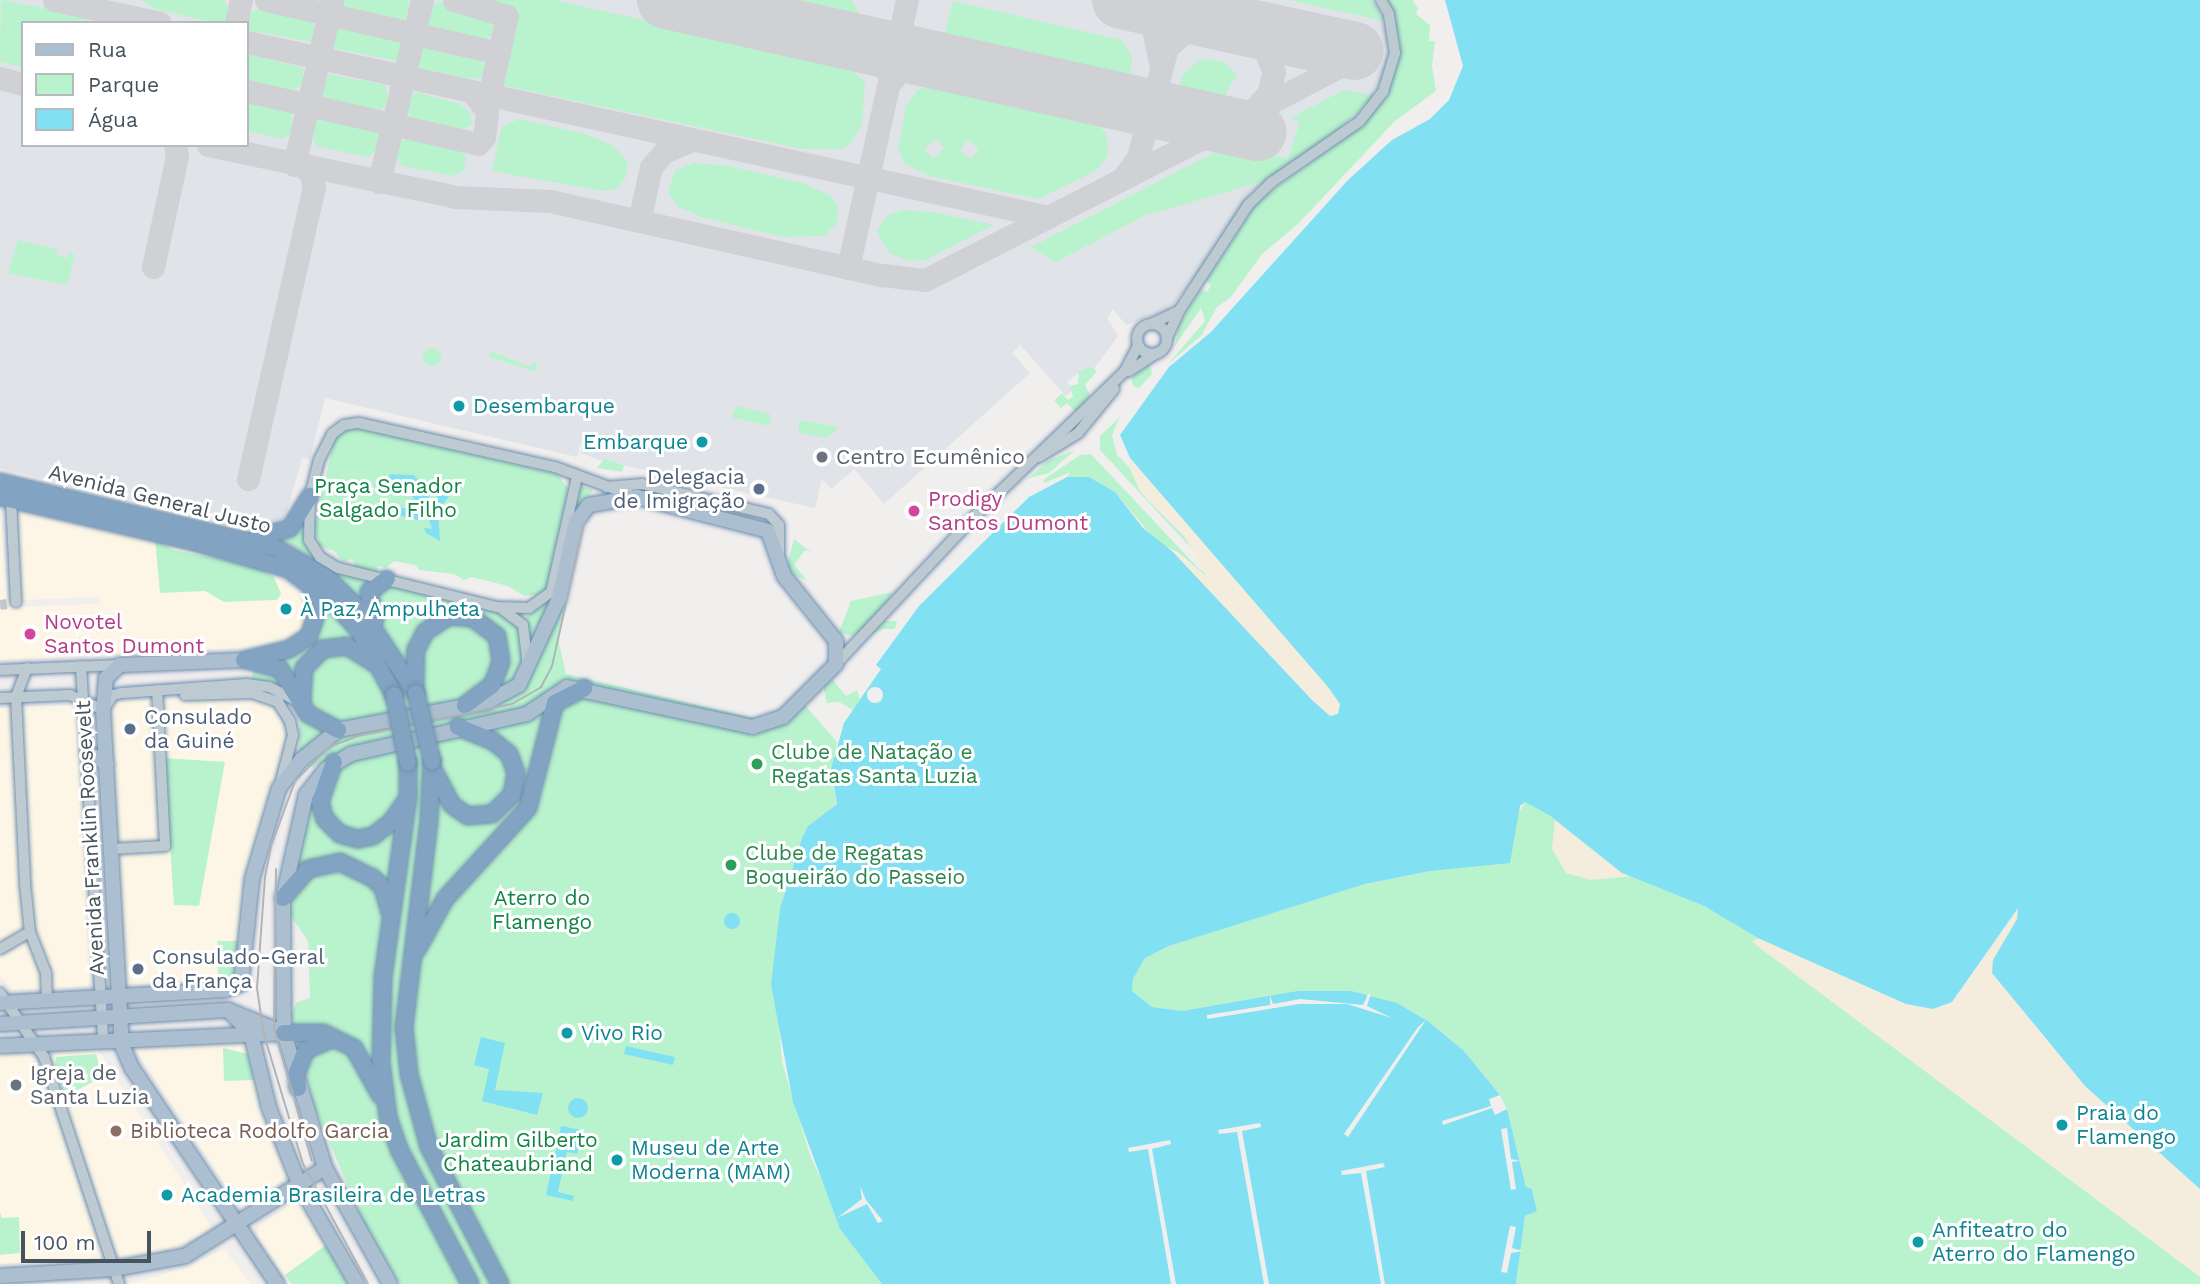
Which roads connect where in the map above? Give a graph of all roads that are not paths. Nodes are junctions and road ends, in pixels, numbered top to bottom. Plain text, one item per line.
1 (1381, 0) edge
2 (1178, 311) junction
3 (1151, 324) junction
4 (1167, 338) junction
5 (1138, 345) junction
6 (1155, 354) junction
7 (1031, 462) junction
8 (564, 470) junction
9 (577, 477) junction
10 (0, 482) edge
11 (604, 488) junction
12 (574, 494) junction
13 (310, 496) junction
14 (637, 497) junction
15 (6, 499) edge
16 (239, 536) junction
17 (779, 565) junction
18 (387, 579) junction
19 (310, 583) junction
20 (10, 602) dead end
21 (497, 607) junction
22 (379, 633) junction
23 (836, 641) junction
24 (856, 644) junction
25 (244, 660) junction
26 (836, 664) junction
27 (120, 665) junction
28 (80, 666) junction
29 (26, 668) junction
30 (0, 670) edge
31 (528, 670) junction
32 (385, 672) junction
33 (584, 688) junction
34 (415, 692) junction
35 (158, 694) junction
36 (16, 697) junction
37 (0, 698) edge
38 (84, 700) junction
39 (302, 703) junction
40 (465, 705) junction
41 (103, 710) junction
42 (458, 727) junction
43 (338, 730) junction
44 (87, 752) junction
45 (334, 762) junction
46 (432, 763) junction
47 (107, 764) junction
48 (279, 788) junction
49 (408, 797) junction
50 (112, 849) junction
51 (283, 898) junction
52 (391, 917) junction
53 (30, 932) junction
54 (3, 944) edge
55 (409, 968) junction
56 (119, 996) junction
57 (2, 1000) edge
58 (47, 1000) junction
59 (101, 1008) junction
60 (228, 1010) junction
61 (120, 1017) junction
62 (22, 1023) junction
63 (0, 1024) edge
64 (284, 1033) junction
65 (251, 1034) junction
66 (337, 1038) junction
67 (121, 1040) junction
68 (103, 1041) junction
69 (36, 1044) junction
70 (0, 1046) edge
71 (298, 1088) junction
72 (388, 1117) junction
73 (325, 1168) junction
74 (300, 1186) junction
75 (238, 1225) junction
76 (114, 1269) junction
77 (0, 1276) edge
78 (119, 1284) edge
79 (277, 1284) edge
80 (357, 1284) edge
81 (390, 1284) edge
82 (470, 1284) edge
83 (500, 1284) edge

1 - 2 street
2 - 3 street
2 - 4 street
3 - 4 street
3 - 5 street
4 - 6 street
5 - 6 street
5 - 7 street
6 - 7 street
7 - 24 street
8 - 9 street
8 - 12 street
8 - 13 street
9 - 11 street
9 - 12 street
10 - 16 highway, Avenida General Justo
11 - 14 street
11 - 17 street
12 - 21 street
13 - 16 highway
13 - 18 street
14 - 17 main road
14 - 31 main road
15 - 19 highway, Avenida General Justo
15 - 20 street
16 - 22 highway, Avenida General Justo
17 - 23 main road
18 - 21 street
18 - 22 highway
19 - 25 highway
19 - 32 highway, Avenida General Justo
21 - 31 street
22 - 34 highway, Avenida General Justo
23 - 24 street
23 - 26 main road
24 - 26 street
25 - 27 main road
25 - 39 highway
26 - 33 main road
27 - 28 street
27 - 41 main road, Avenida Franklin Roosevelt
28 - 29 street
28 - 38 street, Avenida Franklin Roosevelt
29 - 30 street
29 - 36 street
31 - 40 main road
32 - 39 highway
32 - 49 highway, Avenida General Justo, bridge
33 - 42 main road
33 - 55 highway
34 - 40 highway
34 - 46 highway, bridge
35 - 39 street
35 - 41 street
35 - 48 street
35 - 50 street
36 - 37 street
36 - 38 street
36 - 53 street
38 - 41 street
38 - 44 street, Avenida Franklin Roosevelt
39 - 43 highway
40 - 43 main road
41 - 47 main road, Avenida Franklin Roosevelt
42 - 45 main road
42 - 46 highway
43 - 48 main road
44 - 47 main road
44 - 59 street, Avenida Franklin Roosevelt
45 - 49 highway
45 - 51 main road
46 - 55 highway
47 - 50 main road, Avenida Franklin Roosevelt
48 - 56 main road
49 - 52 highway, Avenida General Justo
50 - 56 main road, Avenida Franklin Roosevelt
51 - 52 highway
51 - 64 main road
52 - 72 highway, Avenida General Justo
53 - 54 street
53 - 58 street
55 - 83 highway
56 - 59 main road
56 - 61 main road, Avenida Franklin Roosevelt
57 - 58 main road
57 - 62 street
58 - 59 main road
59 - 61 main road
59 - 62 main road
59 - 68 street, Avenida Franklin Roosevelt
60 - 61 main road
60 - 64 main road
60 - 65 main road
61 - 67 main road, Avenida Franklin Roosevelt
62 - 63 main road
62 - 69 street
64 - 65 main road
64 - 66 highway
64 - 71 main road
65 - 67 main road
65 - 74 main road
66 - 71 highway
66 - 72 highway
67 - 68 main road
67 - 75 main road
68 - 69 main road
69 - 70 main road
69 - 76 street
71 - 73 main road
72 - 82 highway
73 - 74 main road
73 - 81 main road
74 - 75 main road
74 - 80 main road
75 - 76 main road
75 - 79 main road
76 - 77 main road
76 - 78 street

